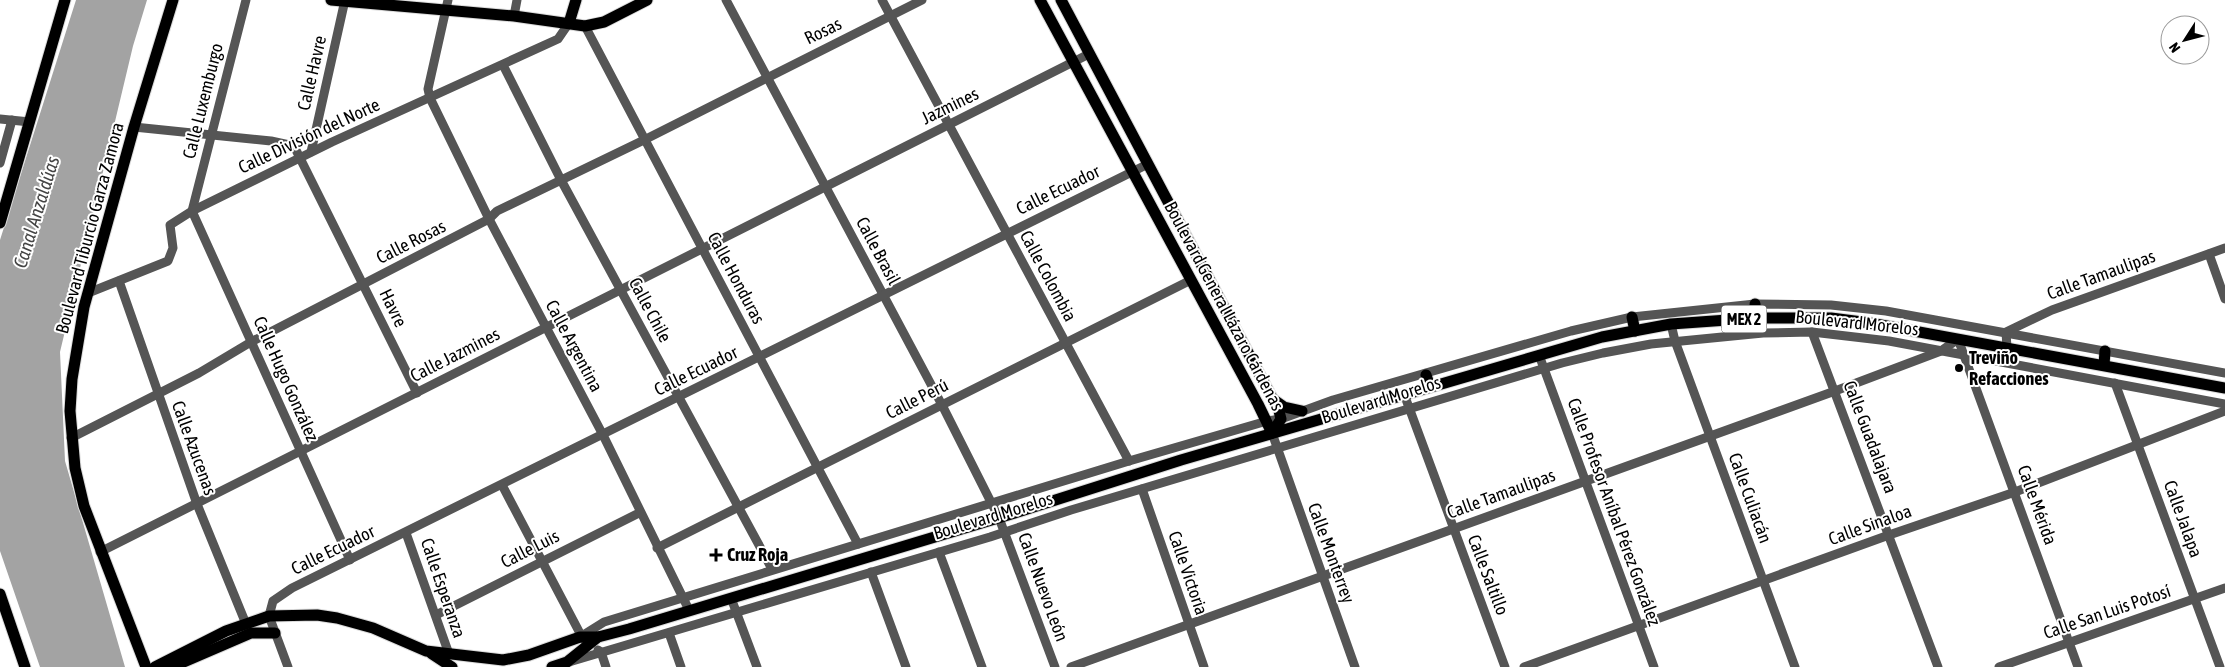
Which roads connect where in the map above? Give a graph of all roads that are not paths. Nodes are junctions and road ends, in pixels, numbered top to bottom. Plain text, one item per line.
1 (65, 0) edge
2 (173, 0) edge
3 (246, 0) edge
4 (332, 0) edge
5 (345, 0) edge
6 (517, 0) edge
7 (576, 0) edge
8 (647, 0) edge
9 (726, 0) edge
10 (882, 0) edge
11 (922, 0) edge
12 (1040, 0) edge
13 (1061, 0) edge
14 (446, 5) edge
15 (890, 15) junction
16 (514, 16) junction
17 (569, 23) junction
18 (584, 26) junction
19 (1089, 54) junction
20 (1073, 62) junction
21 (503, 65) junction
22 (766, 77) junction
23 (430, 98) junction
24 (0, 119) edge
25 (12, 120) junction
26 (30, 122) junction
27 (949, 124) junction
28 (134, 127) junction
29 (211, 136) junction
30 (644, 140) junction
31 (311, 152) junction
32 (300, 158) junction
33 (0, 162) edge
34 (1148, 164) junction
35 (1132, 172) junction
36 (562, 180) junction
37 (824, 186) junction
38 (192, 211) junction
39 (489, 219) junction
40 (0, 222) edge
41 (1007, 234) junction
42 (702, 248) junction
43 (2225, 248) edge
44 (2209, 254) junction
45 (119, 281) junction
46 (1192, 282) junction
47 (363, 284) junction
48 (620, 290) junction
49 (88, 293) junction
50 (883, 295) junction
51 (2225, 299) edge
52 (1755, 304) junction
53 (1224, 308) junction
54 (1632, 317) junction
55 (1756, 318) junction
56 (1671, 324) junction
57 (545, 328) junction
58 (1635, 331) junction
59 (1812, 332) junction
60 (2006, 332) junction
61 (1958, 339) junction
62 (1675, 341) junction
63 (251, 342) junction
64 (1066, 343) junction
65 (2007, 348) junction
66 (1941, 351) junction
67 (2105, 351) junction
68 (1539, 355) junction
69 (1964, 355) junction
70 (759, 357) junction
71 (2104, 365) junction
72 (1544, 369) junction
73 (2225, 373) edge
74 (1426, 374) junction
75 (2115, 383) junction
76 (1430, 387) junction
77 (2225, 388) edge
78 (1835, 392) junction
79 (157, 393) junction
80 (417, 393) junction
81 (1404, 394) junction
82 (678, 397) junction
83 (1273, 399) junction
84 (2225, 404) edge
85 (942, 405) junction
86 (1410, 409) junction
87 (1302, 411) junction
88 (2225, 412) edge
89 (1281, 419) junction
90 (1267, 421) junction
91 (1272, 433) junction
92 (603, 435) junction
93 (1710, 436) junction
94 (71, 438) junction
95 (2138, 446) junction
96 (1277, 449) junction
97 (301, 451) junction
98 (1129, 461) junction
99 (818, 467) junction
100 (1587, 481) junction
101 (502, 485) junction
102 (1142, 489) junction
103 (2015, 492) junction
104 (992, 502) junction
105 (197, 504) junction
106 (738, 507) junction
107 (639, 513) junction
108 (999, 518) junction
109 (1454, 528) junction
110 (1006, 532) junction
111 (406, 533) junction
112 (1889, 535) junction
113 (858, 544) junction
114 (657, 548) junction
115 (100, 552) junction
116 (940, 552) junction
117 (350, 560) junction
118 (541, 562) junction
119 (772, 569) junction
120 (871, 572) junction
121 (1321, 576) junction
122 (1763, 581) junction
123 (2225, 588) edge
124 (0, 594) edge
125 (682, 597) junction
126 (731, 598) junction
127 (2195, 598) junction
128 (688, 610) junction
129 (737, 612) junction
130 (436, 615) junction
131 (269, 616) junction
132 (246, 624) junction
133 (1189, 624) junction
134 (1639, 626) junction
135 (275, 633) junction
136 (669, 633) junction
137 (580, 636) junction
138 (594, 641) junction
139 (2069, 642) junction
140 (426, 651) junction
141 (601, 652) junction
142 (449, 654) junction
143 (567, 662) junction
144 (25, 667) edge
145 (146, 667) edge
146 (155, 667) edge
147 (172, 667) edge
148 (288, 667) edge
149 (452, 667) edge
150 (552, 667) edge
151 (606, 667) edge
152 (681, 667) edge
153 (757, 667) edge
154 (906, 667) edge
155 (982, 667) edge
156 (1055, 667) edge
157 (1071, 667) edge
158 (1204, 667) edge
159 (1354, 667) edge
160 (1505, 667) edge
161 (1524, 667) edge
162 (1654, 667) edge
163 (1795, 667) edge
164 (1938, 667) edge
165 (2001, 667) edge
166 (2078, 667) edge
167 (2220, 667) edge

1 - 26 main road
2 - 28 main road, Boulevard Tiburcio Garza Zamora
3 - 29 street, Calle Luxemburgo
4 - 5 main road
5 - 14 main road
5 - 31 street, Calle Havre
6 - 16 street
7 - 17 main road
8 - 18 main road
9 - 22 street, Calle Brasil
10 - 15 street, Calle Colombia
11 - 15 street, Rosas
12 - 20 main road, Boulevard General Lázaro Cárdenas
13 - 19 main road, Boulevard General Lázaro Cárdenas
14 - 16 main road
14 - 23 street
15 - 22 street, Rosas
15 - 27 street, Calle Colombia
16 - 17 main road
17 - 18 main road
17 - 21 street, Calle División del Norte
18 - 30 street, Calle Honduras
19 - 20 street, Jazmines
19 - 34 main road, Boulevard General Lázaro Cárdenas
20 - 27 street, Jazmines
20 - 35 main road, Boulevard General Lázaro Cárdenas
21 - 23 street, Calle División del Norte
21 - 36 street, Calle Chile
22 - 30 street, Calle Rosas
22 - 37 street, Calle Brasil
23 - 31 street, Calle División del Norte
23 - 39 street, Calle Argentina
24 - 25 street
25 - 26 street
25 - 33 street
26 - 40 main road
27 - 37 street, Jazmines
27 - 41 street, Calle Colombia
28 - 29 street
28 - 49 main road, Boulevard Tiburcio Garza Zamora
29 - 32 street
29 - 38 street, Calle Luxemburgo
30 - 36 street, Calle Rosas
30 - 42 street, Calle Honduras
31 - 32 street, Calle División del Norte
32 - 38 street, Calle División del Norte
32 - 47 street, Havre
34 - 35 street, Calle Ecuador
34 - 53 main road, Boulevard General Lázaro Cárdenas
35 - 41 street, Calle Ecuador
35 - 46 main road, Boulevard General Lázaro Cárdenas
36 - 39 street, Calle Rosas
36 - 48 street, Calle Chile
37 - 42 street, Calle Jazmines
37 - 50 street, Calle Brasil
38 - 45 street, Calle División del Norte
38 - 63 street, Calle Hugo González
39 - 47 street, Calle Rosas
39 - 57 street, Calle Argentina
41 - 50 street, Calle Ecuador
41 - 64 street, Calle Colombia
42 - 48 street, Calle Jazmines
42 - 70 street, Calle Honduras
43 - 44 street, Calle Tamaulipas
44 - 51 street
44 - 60 street, Calle Tamaulipas
45 - 49 street, Calle División del Norte
45 - 79 street, Calle Azucenas
46 - 53 main road
46 - 64 street, Calle Perú
46 - 90 main road, Boulevard General Lázaro Cárdenas
47 - 63 street, Calle Rosas
47 - 80 street, Havre
48 - 57 street, Calle Jazmines
48 - 82 street, Calle Chile
49 - 94 main road, Boulevard Tiburcio Garza Zamora
50 - 70 street, Calle Ecuador
50 - 85 street, Calle Brasil
52 - 54 street, Boulevard Morelos
52 - 55 main road
52 - 60 street, Boulevard Morelos
53 - 83 main road, Boulevard General Lázaro Cárdenas
54 - 58 main road
54 - 74 street, Boulevard Morelos
55 - 56 main road, Boulevard Morelos / MEX 2
55 - 61 main road, Boulevard Morelos / MEX 2
56 - 58 main road, Boulevard Morelos / MEX 2
56 - 62 street, Calle Culiacán
57 - 80 street, Calle Jazmines
57 - 92 street, Calle Argentina
58 - 68 main road, Boulevard Morelos / MEX 2
59 - 62 street, Boulevard Morelos / MEX 2
59 - 66 street, Boulevard Morelos / MEX 2
59 - 78 street, Calle Guadalajara
60 - 65 street
60 - 67 street, Boulevard Morelos
61 - 65 main road, Boulevard Morelos / MEX 2
61 - 66 street, Calle Tamaulipas
61 - 69 street, Calle Mérida
62 - 72 street, Boulevard Morelos / MEX 2
62 - 93 street, Calle Culiacán
63 - 79 street, Calle Rosas
63 - 97 street, Calle Hugo González
64 - 85 street, Calle Perú
64 - 98 street, Calle Colombia
65 - 71 main road, Boulevard Morelos / MEX 2
66 - 69 street, Boulevard Morelos / MEX 2
66 - 78 street, Calle Tamaulipas
67 - 71 main road
67 - 73 street, Boulevard Morelos
68 - 72 street, Calle Profesor Aníbal Pérez González
68 - 76 main road, Boulevard Morelos / MEX 2
69 - 75 street, Boulevard Morelos / MEX 2
69 - 103 street, Calle Mérida
70 - 82 street, Calle Ecuador
70 - 99 street, Calle Honduras
71 - 77 main road, Boulevard Morelos / MEX 2
72 - 86 street, Boulevard Morelos / MEX 2
72 - 100 street, Calle Profesor Aníbal Pérez González
74 - 76 main road
74 - 87 street, Boulevard Morelos
75 - 84 street, Boulevard Morelos / MEX 2
75 - 95 street, Calle Jalapa
76 - 81 main road, Boulevard Morelos / MEX 2
78 - 93 street, Calle Tamaulipas
78 - 112 street, Calle Guadalajara
79 - 94 street, Calle Rosas
79 - 105 street, Calle Azucenas
80 - 97 street, Calle Jazmines
81 - 86 street, Calle Saltillo
81 - 91 main road, Boulevard Morelos / MEX 2
82 - 92 street, Calle Ecuador
82 - 106 street, Calle Chile
83 - 87 main road
83 - 89 main road, Boulevard General Lázaro Cárdenas
85 - 99 street, Calle Perú
85 - 104 street, Calle Brasil
86 - 96 street, Boulevard Morelos / MEX 2
86 - 109 street, Calle Saltillo
87 - 89 street, Boulevard Morelos
88 - 95 street, Calle Sinaloa
89 - 90 street, Boulevard Morelos
89 - 91 main road, Boulevard General Lázaro Cárdenas
90 - 91 main road, Boulevard General Lázaro Cárdenas
90 - 98 street, Boulevard Morelos
91 - 96 street, Calle Monterrey
91 - 108 main road, Boulevard Morelos / MEX 2
92 - 101 street, Calle Ecuador
92 - 107 street, Calle Argentina
93 - 100 street, Calle Tamaulipas
93 - 122 street, Calle Culiacán
94 - 115 main road, Boulevard Tiburcio Garza Zamora
95 - 103 street, Calle Sinaloa
95 - 127 street, Calle Jalapa
96 - 102 street, Boulevard Morelos / MEX 2
96 - 121 street, Calle Monterrey
97 - 105 street, Calle Jazmines
97 - 117 street, Calle Hugo González
98 - 104 street, Boulevard Morelos
99 - 106 street, Calle Perú
99 - 113 street, Calle Honduras
100 - 109 street, Calle Tamaulipas
100 - 134 street, Calle Profesor Aníbal Pérez González
101 - 111 street, Calle Ecuador
101 - 118 street
102 - 110 street, Boulevard Morelos / MEX 2
102 - 133 street, Calle Victoria
103 - 112 street, Calle Sinaloa
103 - 139 street, Calle Mérida
104 - 108 street, Calle Brasil
104 - 113 street, Boulevard Morelos
105 - 115 street, Calle Jazmines
105 - 132 street, Calle Azucenas
106 - 114 street, Calle Perú
106 - 119 street, Calle Chile
107 - 114 street, Calle Argentina
107 - 118 street, Calle Luis
108 - 110 street, Calle Nuevo León
108 - 126 main road, Boulevard Morelos / MEX 2
109 - 121 street, Calle Tamaulipas
109 - 160 street, Calle Saltillo
110 - 116 street, Boulevard Morelos / MEX 2
110 - 156 street, Calle Nuevo León
111 - 117 street, Calle Ecuador
111 - 130 street, Calle Esperanza
112 - 122 street, Calle Sinaloa
112 - 164 street, Calle Guadalajara
113 - 119 street, Boulevard Morelos
114 - 125 street, Calle Argentina
115 - 145 main road, Boulevard Tiburcio Garza Zamora
116 - 120 street, Boulevard Morelos / MEX 2
116 - 155 street
117 - 131 street, Calle Ecuador
118 - 130 street, Calle Luis
118 - 137 street
119 - 125 street, Boulevard Morelos
120 - 129 street, Boulevard Morelos / MEX 2
120 - 154 street
121 - 133 street, Calle Tamaulipas
121 - 159 street, Calle Monterrey
122 - 134 street, Calle Sinaloa
122 - 163 street, Calle Culiacán
123 - 127 street, Calle San Luis Potosí
124 - 144 main road
125 - 128 street, Calle Argentina
125 - 137 street, Boulevard Morelos
126 - 128 main road, Boulevard Morelos / MEX 2
126 - 129 street
127 - 139 street, Calle San Luis Potosí
127 - 167 street, Calle Jalapa
128 - 138 main road, Boulevard Morelos / MEX 2
129 - 136 street, Boulevard Morelos / MEX 2
129 - 153 street
130 - 142 street, Calle Esperanza
131 - 132 main road, Boulevard Morelos / MEX 2
131 - 135 street
131 - 140 main road, Boulevard Morelos / MEX 2
132 - 146 main road, Boulevard Morelos / MEX 2
133 - 157 street, Calle Tamaulipas
133 - 158 street, Calle Victoria
134 - 161 street, Calle Sinaloa
134 - 162 street, Calle Profesor Aníbal Pérez González
135 - 147 main road
135 - 148 street
136 - 141 street, Boulevard Morelos / MEX 2
136 - 152 street
137 - 138 main road, Boulevard Morelos / MEX 2
137 - 142 main road, Boulevard Morelos / MEX 2
138 - 141 street
138 - 143 main road, Boulevard Morelos / MEX 2
139 - 165 street, Calle San Luis Potosí
139 - 166 street, Calle Mérida
140 - 142 main road, Boulevard Morelos / MEX 2
140 - 149 main road
141 - 143 street, Boulevard Morelos / MEX 2
141 - 151 street
143 - 150 main road, Boulevard Morelos / MEX 2

